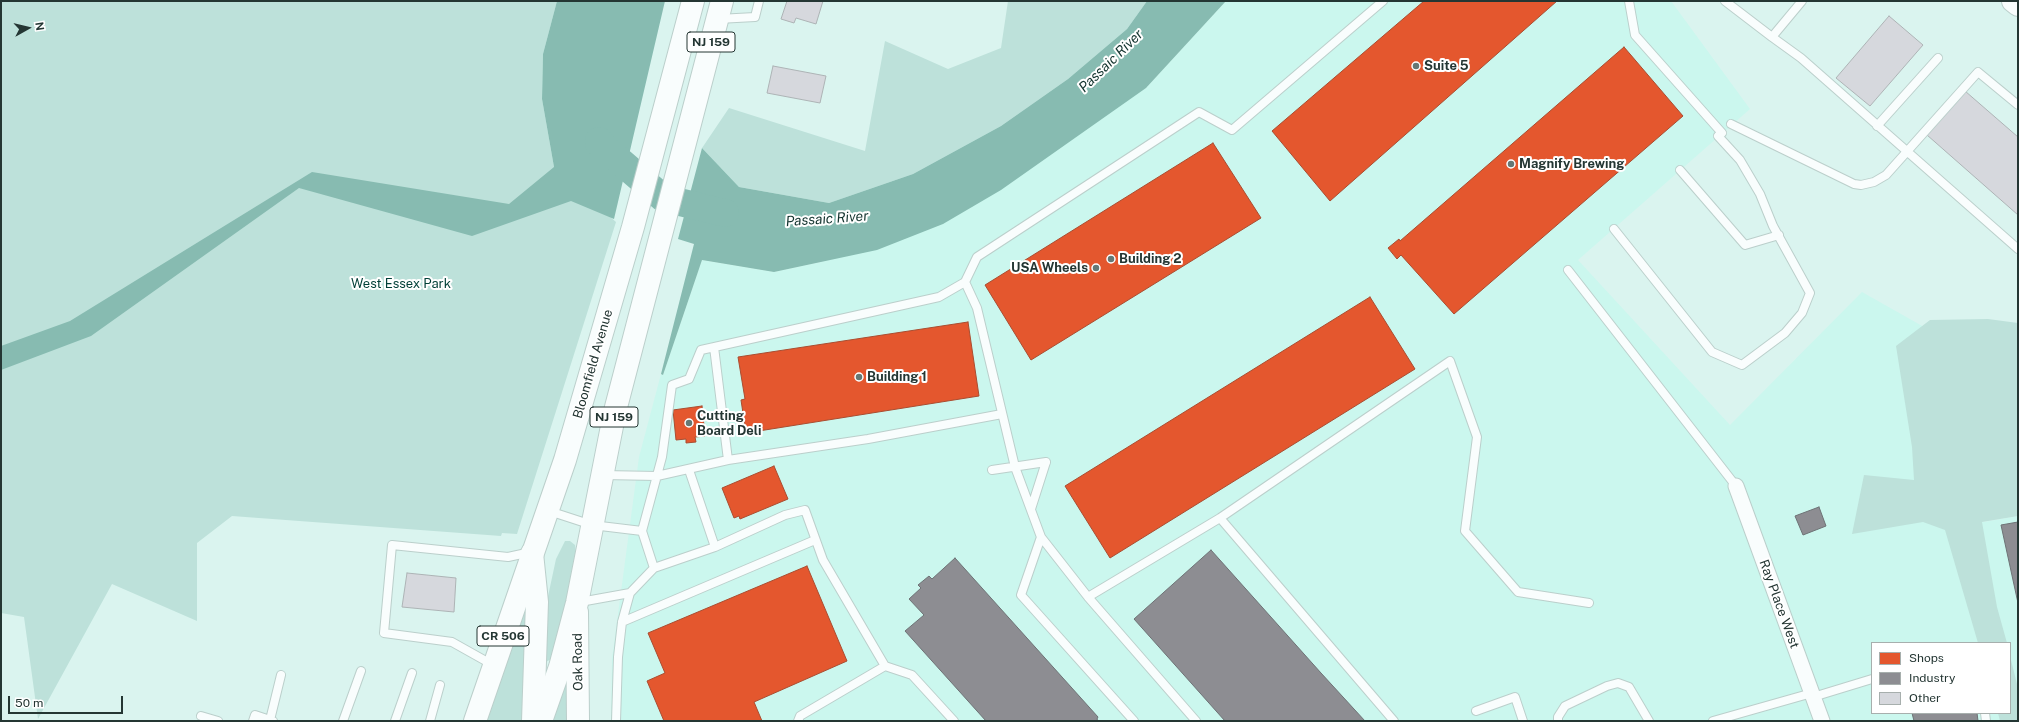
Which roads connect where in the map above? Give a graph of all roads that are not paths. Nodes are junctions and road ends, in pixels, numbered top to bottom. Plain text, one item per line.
1 (693, 1) edge
2 (759, 1) edge
3 (1383, 1) edge
4 (1629, 1) edge
5 (1725, 1) edge
6 (1802, 1) edge
7 (2013, 1) edge
8 (2018, 5) edge
9 (719, 10) edge
10 (1772, 37) junction
11 (1938, 58) dead end
12 (2018, 105) edge
13 (1731, 124) dead end
14 (1877, 126) junction
15 (1906, 152) junction
16 (1680, 170) dead end
17 (1614, 229) dead end
18 (1779, 235) junction
19 (2018, 249) edge
20 (1568, 270) dead end
21 (965, 282) junction
22 (714, 347) junction
23 (1002, 414) junction
24 (728, 460) junction
25 (1015, 467) junction
26 (689, 470) junction
27 (992, 470) dead end
28 (601, 475) junction
29 (657, 476) junction
30 (1736, 486) joint
31 (1031, 509) junction
32 (547, 510) junction
33 (1220, 518) junction
34 (592, 525) junction
35 (642, 531) junction
36 (1040, 537) junction
37 (815, 540) junction
38 (716, 547) junction
39 (532, 552) junction
40 (654, 568) junction
41 (630, 593) junction
42 (1088, 597) junction
43 (577, 603) junction
44 (1590, 603) dead end
45 (622, 622) junction
46 (493, 665) junction
47 (885, 666) junction
48 (361, 671) dead end
49 (412, 673) dead end
50 (281, 675) dead end
51 (1871, 679) edge
52 (440, 685) dead end
53 (1812, 695) junction
54 (1476, 711) dead end
55 (200, 716) dead end
56 (271, 720) edge
57 (218, 721) edge
58 (253, 721) edge
59 (344, 721) edge
60 (395, 721) edge
61 (430, 721) edge
62 (474, 721) edge
63 (533, 721) edge
64 (541, 721) edge
65 (578, 721) edge
66 (616, 721) edge
67 (798, 721) edge
68 (954, 721) edge
69 (1134, 721) edge
70 (1196, 721) edge
71 (1394, 721) edge
72 (1523, 721) edge
73 (1558, 721) edge
74 (1649, 721) edge
75 (1713, 721) edge
76 (1822, 721) edge

1 - 32 main road, Bloomfield Avenue / NJ 159
2 - 9 lane
3 - 21 lane
4 - 18 lane
5 - 10 lane
6 - 10 lane
7 - 8 main road
9 - 28 main road, NJ 159
10 - 14 lane
11 - 14 lane
12 - 15 lane
13 - 15 lane
14 - 15 lane
15 - 19 lane
16 - 18 lane
17 - 18 lane
20 - 30 lane
21 - 22 lane
21 - 23 lane
22 - 24 lane
22 - 29 lane
23 - 24 lane
23 - 25 lane
24 - 26 lane
25 - 27 lane
25 - 31 lane
25 - 31 lane
26 - 29 lane
26 - 38 lane
28 - 29 lane
28 - 34 main road, NJ 159
29 - 35 lane
30 - 53 street, Ray Place West
31 - 36 lane
32 - 34 lane
32 - 39 main road, Bloomfield Avenue / NJ 159
33 - 42 lane
33 - 44 lane
33 - 71 lane
34 - 35 lane
34 - 43 main road, NJ 159
35 - 40 lane
36 - 42 lane
36 - 69 lane
37 - 38 lane
37 - 45 lane
37 - 47 lane
38 - 40 lane
39 - 46 main road, Bloomfield Avenue / CR 506
39 - 46 lane
39 - 63 main road, NJ 159
40 - 41 lane
41 - 43 lane
41 - 45 lane
42 - 70 lane
43 - 64 main road
43 - 65 main road, Oak Road / NJ 159
45 - 66 lane
46 - 62 main road, Bloomfield Avenue / CR 506
47 - 67 lane
47 - 68 lane
48 - 59 lane
49 - 60 lane
50 - 56 lane
51 - 53 lane
52 - 61 lane
53 - 75 lane
53 - 76 street, Ray Place West
54 - 72 lane
55 - 57 lane
56 - 58 lane
73 - 74 lane

